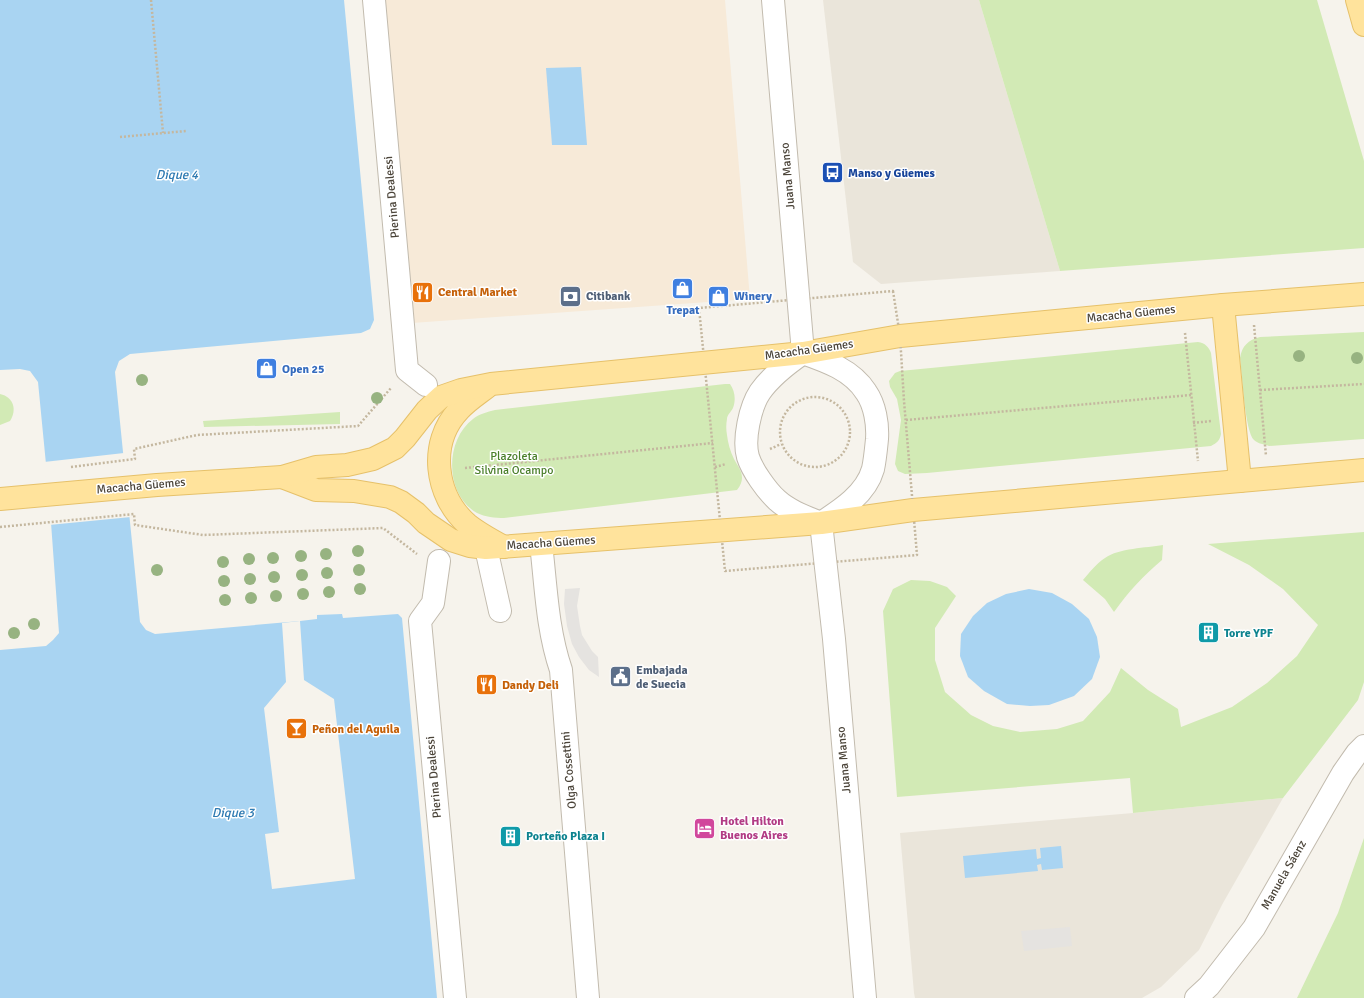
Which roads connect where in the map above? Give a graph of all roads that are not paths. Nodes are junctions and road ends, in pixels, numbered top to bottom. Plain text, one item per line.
1 (374, 0) edge
2 (772, 0) edge
3 (1356, 0) edge
4 (1364, 25) edge
5 (1364, 294) edge
6 (1223, 305) junction
7 (803, 353) junction
8 (491, 384) junction
9 (426, 385) dead end
10 (1364, 470) edge
11 (282, 477) junction
12 (1240, 481) junction
13 (0, 499) edge
14 (821, 523) junction
15 (541, 544) junction
16 (495, 547) junction
17 (439, 566) road end
18 (500, 611) dead end
19 (1364, 746) edge
20 (455, 998) edge
21 (588, 998) edge
22 (865, 998) edge
23 (1196, 998) edge

1 - 9 street, Pierina Dealessi
2 - 7 street, Juana Manso
3 - 4 main road
5 - 6 main road, Macacha Güemes
6 - 7 main road, Macacha Güemes
6 - 12 main road
7 - 8 main road, Macacha Güemes
7 - 14 street
7 - 14 street
8 - 11 main road, Macacha Güemes
8 - 16 main road
10 - 12 main road, Macacha Güemes
11 - 13 main road, Macacha Güemes
11 - 16 main road, Macacha Güemes
12 - 14 main road, Macacha Güemes
14 - 15 main road, Macacha Güemes
14 - 22 street, Juana Manso
15 - 16 main road, Macacha Güemes
15 - 21 street, Olga Cossettini
16 - 18 street
17 - 20 street, Pierina Dealessi
19 - 23 street, Manuela Sáenz

